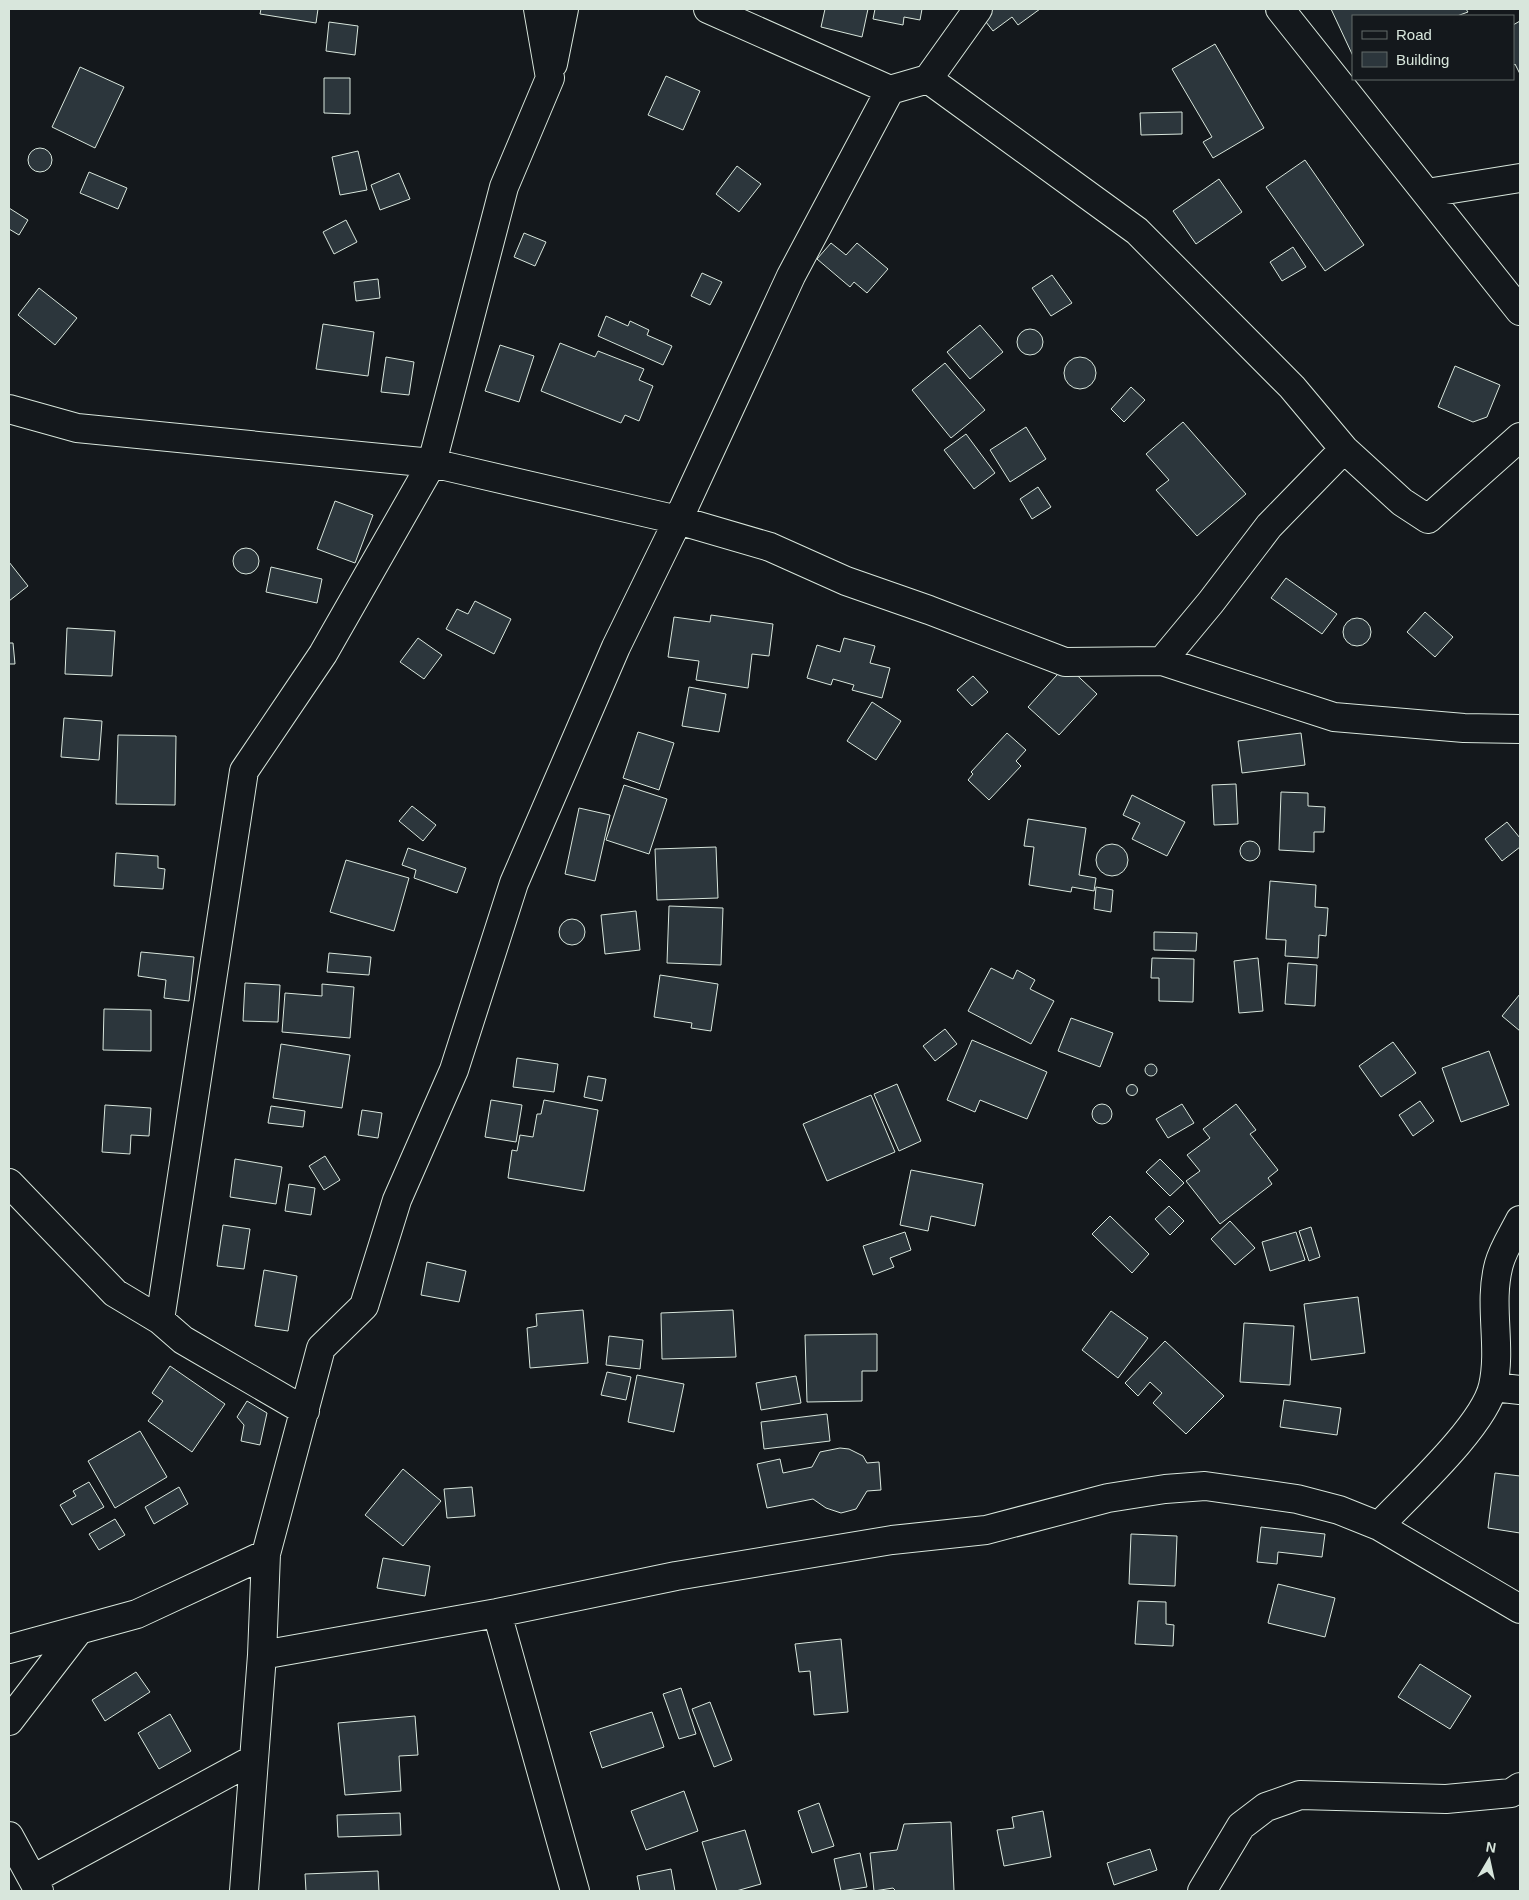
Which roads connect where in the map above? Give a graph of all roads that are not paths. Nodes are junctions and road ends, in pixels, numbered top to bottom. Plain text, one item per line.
1 (538, 9) edge
2 (564, 9) edge
3 (708, 9) edge
4 (978, 9) edge
5 (1280, 9) edge
6 (550, 78) junction
7 (928, 79) junction
8 (890, 90) junction
9 (1520, 178) edge
10 (1427, 193) junction
11 (1520, 311) edge
12 (9, 409) edge
13 (1520, 437) edge
14 (1344, 449) junction
15 (432, 463) junction
16 (678, 520) junction
17 (1162, 660) junction
18 (1520, 729) edge
19 (9, 1183) edge
20 (1520, 1220) edge
21 (160, 1320) junction
22 (1493, 1387) junction
23 (1520, 1390) edge
24 (305, 1411) junction
25 (1379, 1526) junction
26 (266, 1554) junction
27 (1520, 1609) edge
28 (497, 1613) junction
29 (79, 1630) junction
30 (9, 1649) edge
31 (262, 1655) junction
32 (9, 1721) edge
33 (254, 1758) junction
34 (1520, 1787) edge
35 (9, 1836) edge
36 (36, 1885) edge
37 (244, 1891) edge
38 (575, 1891) edge
39 (1202, 1891) edge

1 - 6 street
2 - 6 street
3 - 8 street
4 - 7 street
5 - 10 street
6 - 15 street
7 - 8 street
7 - 14 street
8 - 16 street
9 - 10 street
10 - 11 street
12 - 15 street
13 - 14 street
14 - 17 street
15 - 16 street
15 - 21 street
16 - 17 street
16 - 24 street
17 - 18 street
19 - 21 street
20 - 22 street
21 - 24 street
22 - 23 street
22 - 25 street
24 - 26 street
25 - 27 street
25 - 28 street
26 - 29 street
26 - 31 street
28 - 31 street
28 - 38 street
29 - 30 street
29 - 32 street
31 - 33 street
33 - 36 street
33 - 37 street
34 - 39 street
35 - 36 street

